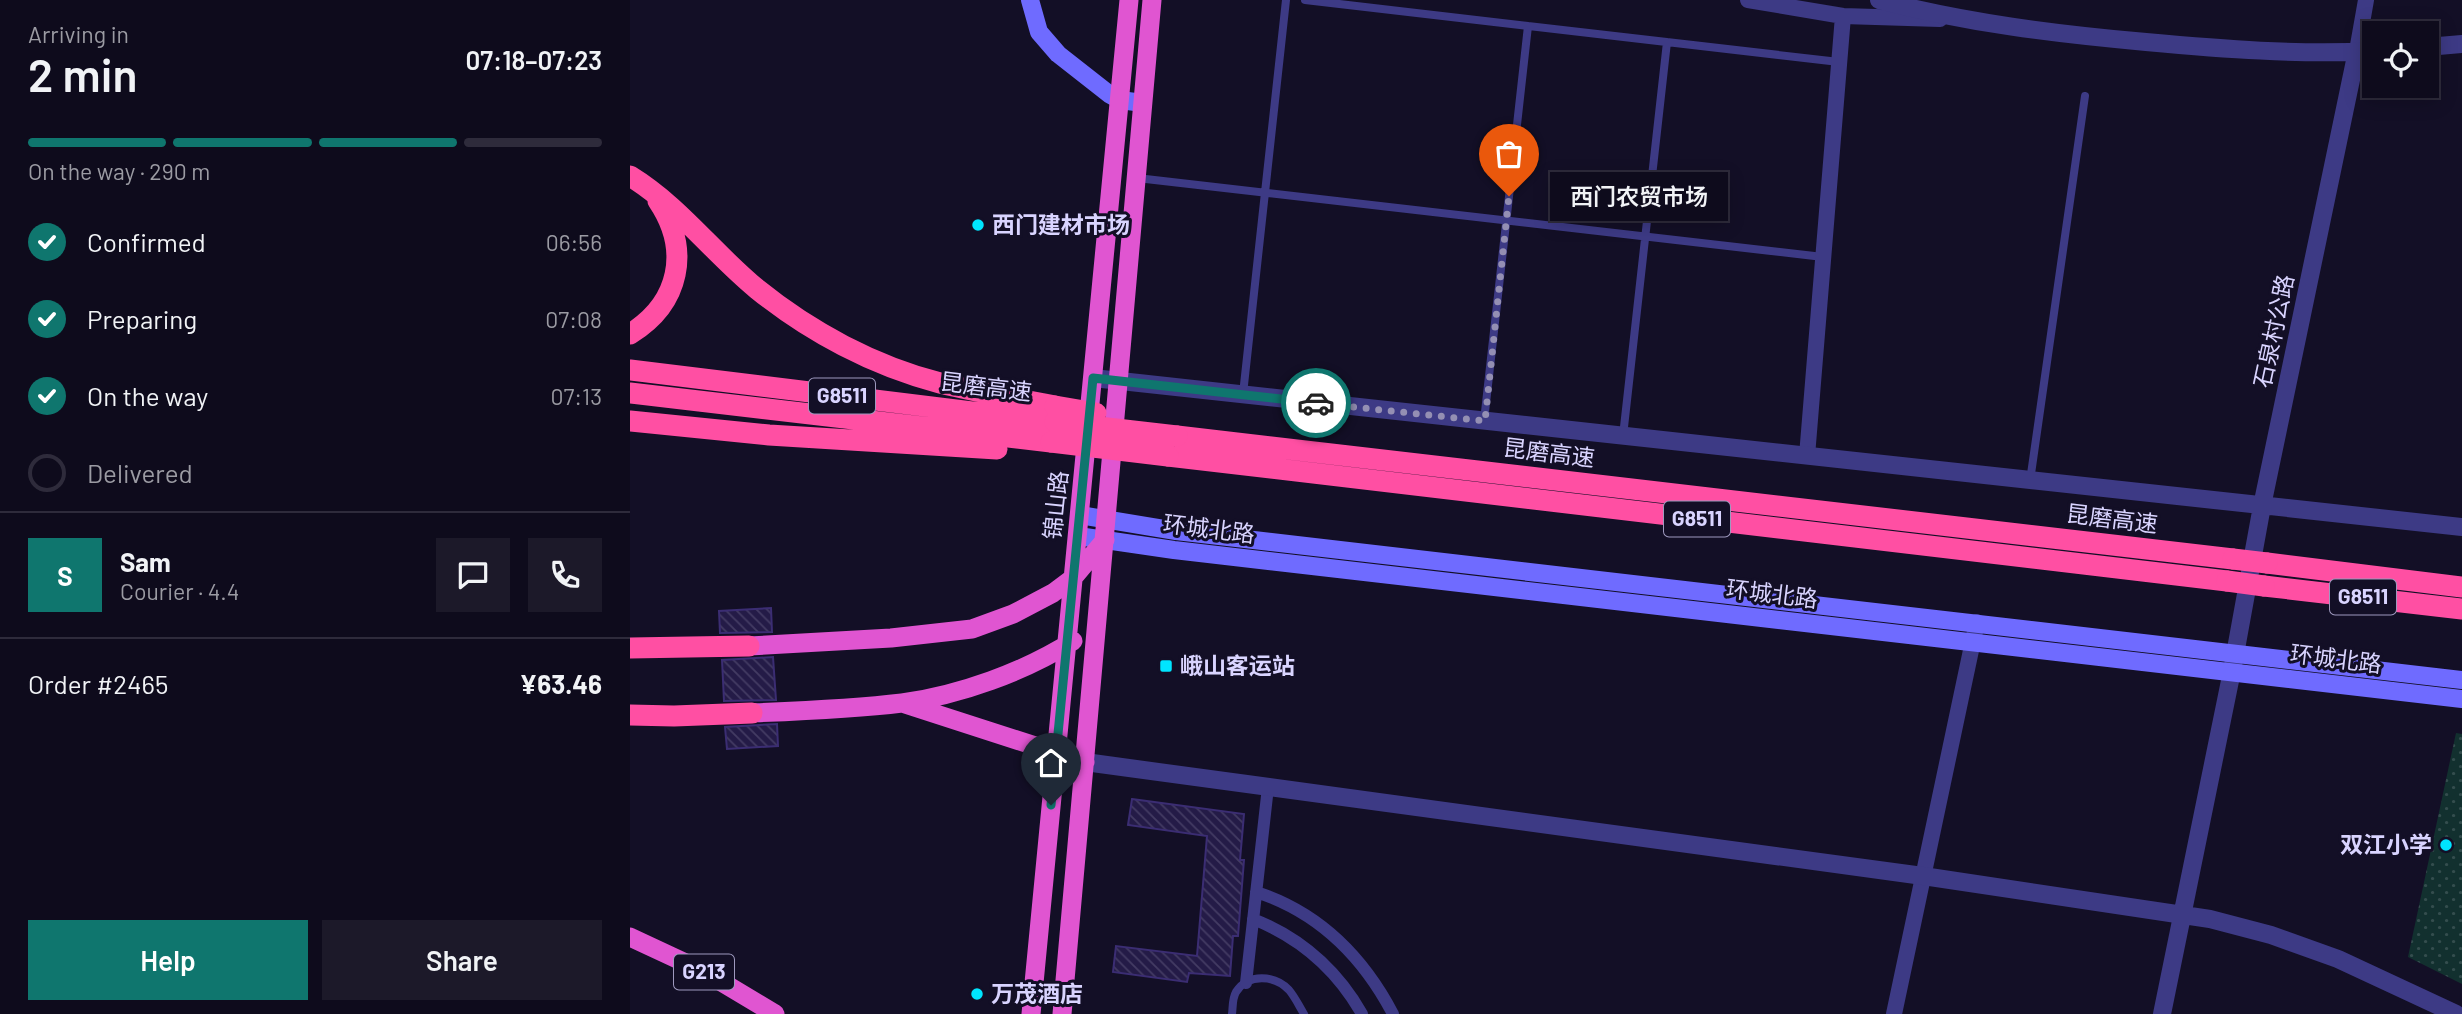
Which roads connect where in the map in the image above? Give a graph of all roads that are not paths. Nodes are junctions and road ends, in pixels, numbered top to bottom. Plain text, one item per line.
1 (1030, 0) edge
2 (1129, 0) edge
3 (1152, 0) edge
4 (1286, 0) edge
5 (1305, 0) edge
6 (1748, 0) edge
7 (1879, 0) edge
8 (2366, 0) edge
9 (1843, 16) junction
10 (1970, 20) junction
11 (2366, 21) edge
12 (1528, 26) junction
13 (1667, 42) junction
14 (2462, 44) edge
15 (2439, 46) edge
16 (2362, 51) edge
17 (1839, 62) junction
18 (2362, 68) edge
19 (2085, 96) dead end
20 (1120, 100) junction
21 (1143, 103) junction
22 (630, 176) edge
23 (1137, 178) junction
24 (649, 188) junction
25 (1265, 193) junction
26 (1507, 221) junction
27 (1645, 237) junction
28 (1824, 257) junction
29 (630, 334) edge
30 (630, 370) edge
31 (1093, 378) junction
32 (1119, 381) junction
33 (630, 393) edge
34 (1243, 394) junction
35 (630, 421) edge
36 (1485, 421) junction
37 (1054, 423) junction
38 (1623, 436) junction
39 (1807, 456) junction
40 (2030, 481) junction
41 (2262, 506) junction
42 (1080, 515) junction
43 (1107, 520) junction
44 (2462, 527) edge
45 (1078, 536) junction
46 (1105, 540) junction
47 (1073, 578) junction
48 (2462, 587) edge
49 (2462, 609) edge
50 (1977, 622) junction
51 (1097, 625) junction
52 (1973, 641) junction
53 (1067, 645) junction
54 (749, 646) joint
55 (630, 648) edge
56 (2235, 653) junction
57 (2231, 671) junction
58 (2462, 680) edge
59 (2462, 699) edge
60 (901, 703) junction
61 (752, 713) joint
62 (630, 715) edge
63 (1056, 753) junction
64 (1085, 762) junction
65 (1268, 787) junction
66 (1923, 876) junction
67 (1256, 892) junction
68 (2182, 914) junction
69 (1253, 919) junction
70 (630, 937) edge
71 (1247, 983) junction
72 (775, 1014) edge
73 (1031, 1014) edge
74 (1062, 1014) edge
75 (1233, 1014) edge
76 (1304, 1014) edge
77 (1362, 1014) edge
78 (1393, 1014) edge
79 (1894, 1014) edge
80 (2162, 1014) edge
81 (2456, 1014) edge

1 - 20 main road
2 - 20 highway, 锦山路
3 - 21 highway
4 - 25 lane
5 - 12 lane
6 - 9 street
7 - 10 street
8 - 11 street, 石泉村公路
9 - 10 street
9 - 17 street
10 - 16 street
12 - 13 lane
12 - 26 lane
13 - 17 lane
13 - 27 lane
14 - 15 street
17 - 28 street
18 - 41 street, 石泉村公路
19 - 40 lane
20 - 21 main road
20 - 31 highway, 锦山路
21 - 23 highway
22 - 24 highway
23 - 25 lane
23 - 32 highway
24 - 29 highway
24 - 37 highway
25 - 26 lane
25 - 34 lane
26 - 27 lane
26 - 36 lane
27 - 28 lane
27 - 38 lane
28 - 39 street
30 - 37 highway, 昆磨高速 / G8511
31 - 32 street
31 - 42 highway, 锦山路
32 - 34 street
32 - 43 highway
33 - 37 highway, 昆磨高速 / G8511
34 - 36 street
35 - 37 highway
36 - 38 street
37 - 48 highway, 昆磨高速 / G8511, bridge
37 - 49 highway, 昆磨高速 / G8511, bridge
38 - 39 street
39 - 40 street
40 - 41 street
41 - 44 street
41 - 56 street, 石泉村公路
42 - 43 main road, 环城北路
42 - 45 highway, 锦山路
43 - 46 highway
43 - 50 main road, 环城北路
45 - 46 main road, 环城北路
45 - 47 highway, 锦山路
46 - 47 highway
46 - 51 highway
46 - 52 main road, 环城北路
47 - 53 highway, 锦山路
47 - 54 highway
50 - 52 street
50 - 56 main road, 环城北路
51 - 53 highway
51 - 64 highway
52 - 57 main road, 环城北路
52 - 66 street
53 - 60 highway
53 - 63 highway, 锦山路
54 - 55 highway
56 - 57 street, 石泉村公路
56 - 58 main road, 环城北路
57 - 59 main road, 环城北路
57 - 68 street, 石泉村公路
60 - 61 highway
60 - 63 highway
61 - 62 highway
63 - 64 highway
63 - 73 highway, 锦山路
64 - 65 street
64 - 74 highway
65 - 66 street
65 - 67 street
66 - 68 street
66 - 79 street
67 - 69 street
67 - 78 street
68 - 80 street, 石泉村公路
68 - 81 street
69 - 71 street
69 - 77 street
70 - 72 highway, G213
71 - 75 lane
71 - 76 lane

